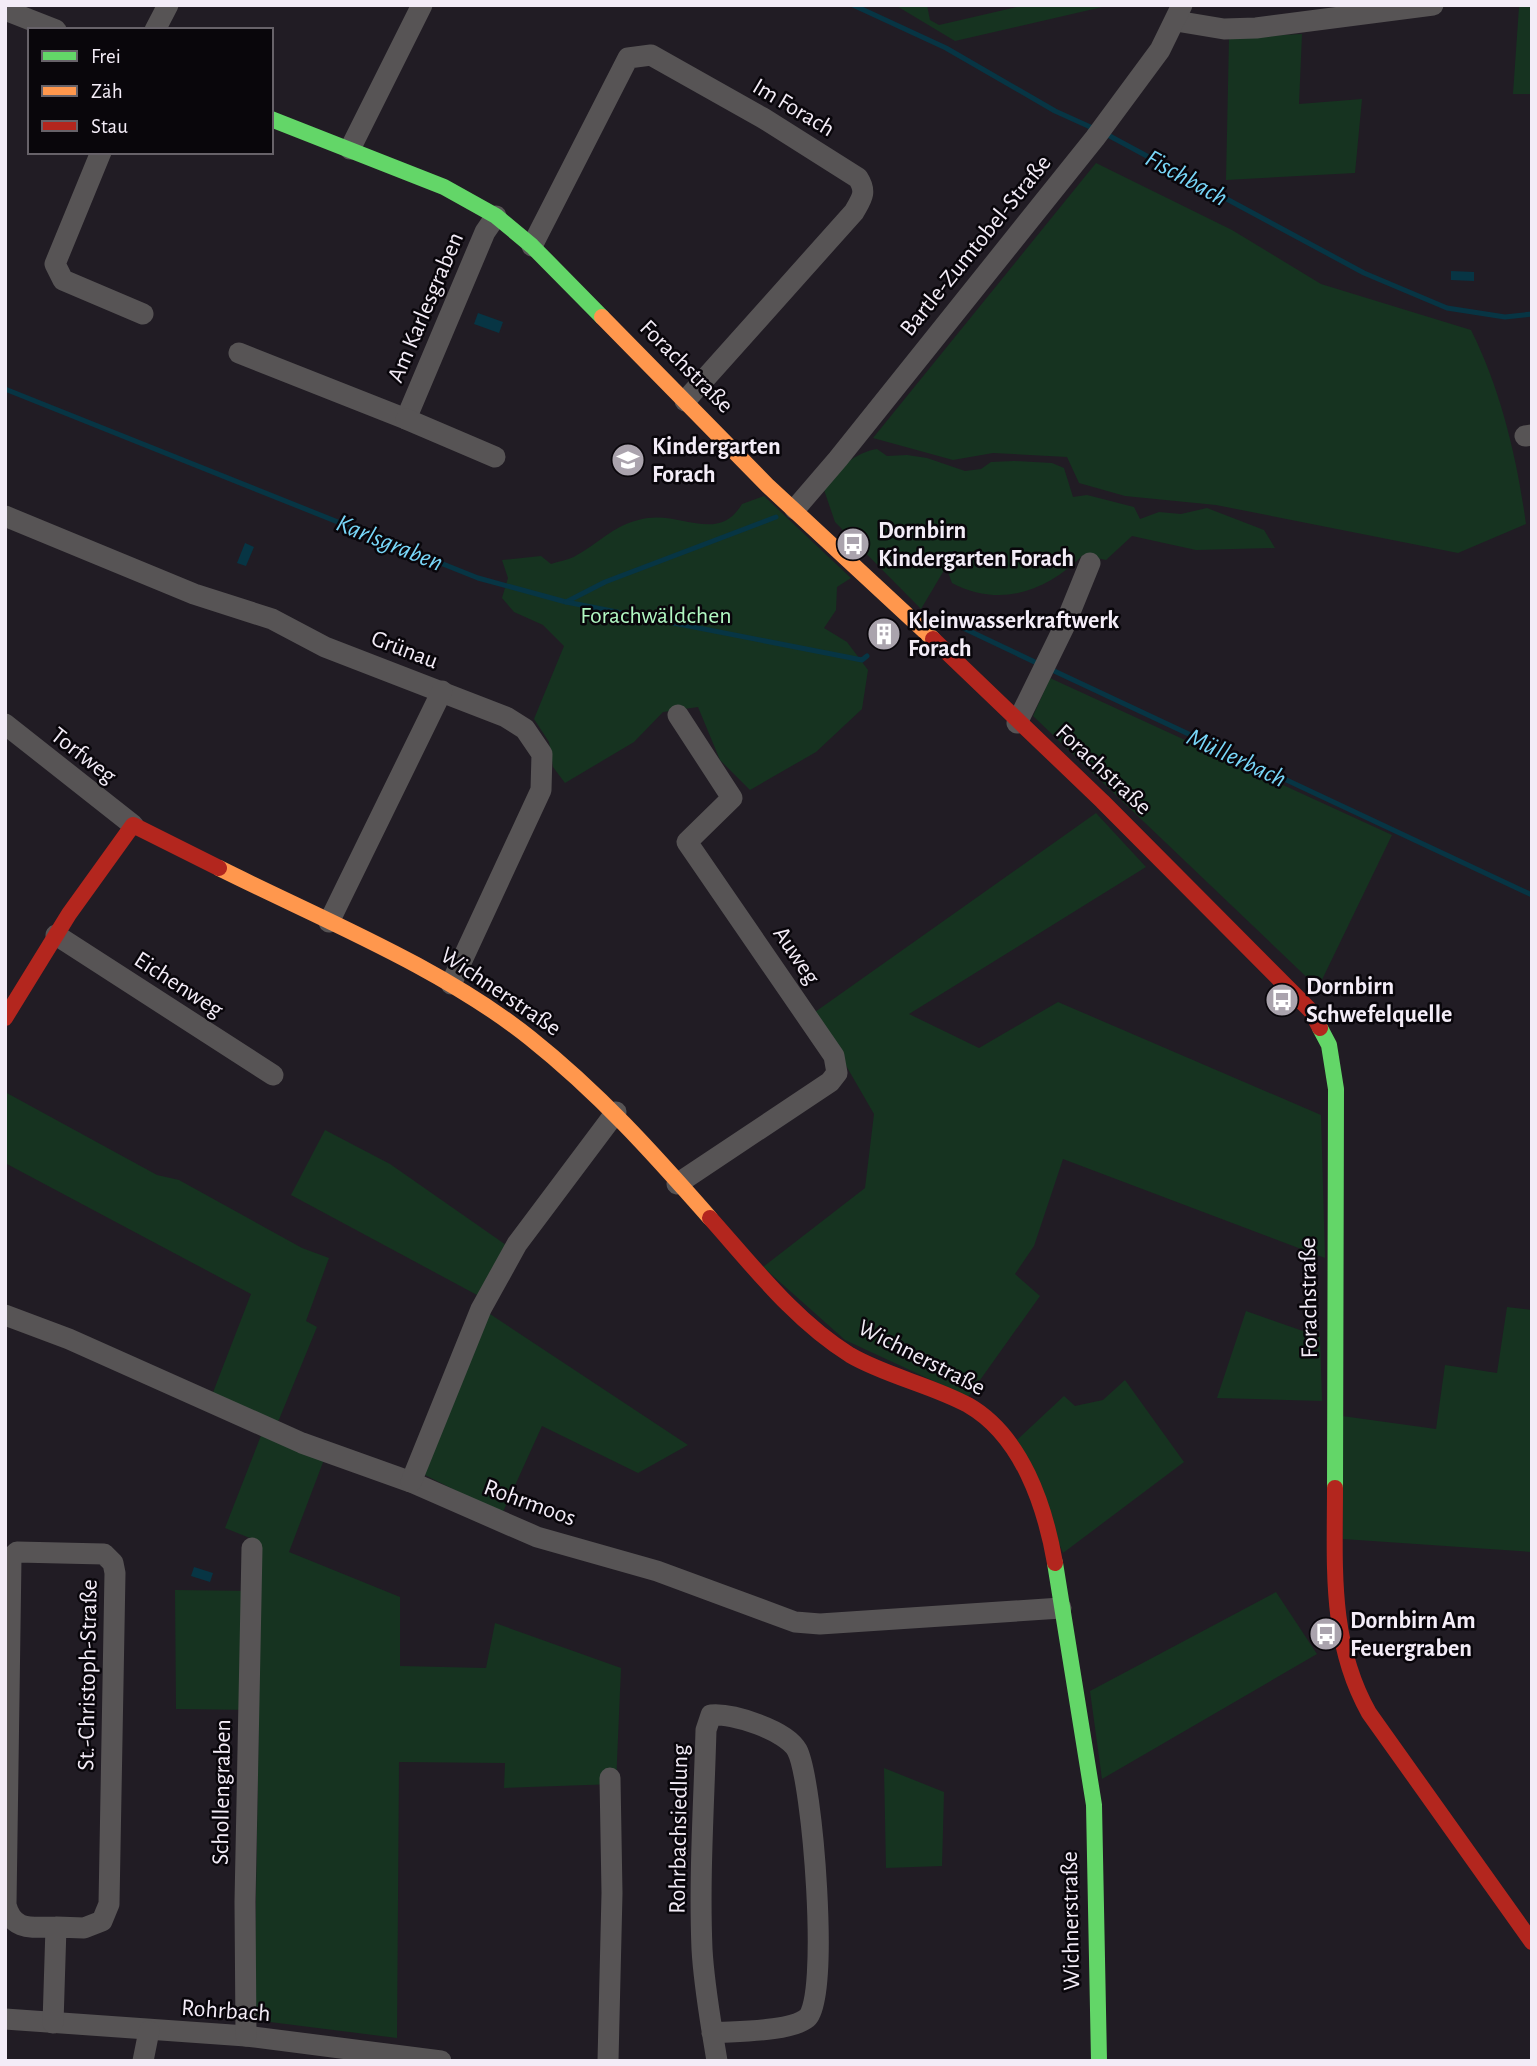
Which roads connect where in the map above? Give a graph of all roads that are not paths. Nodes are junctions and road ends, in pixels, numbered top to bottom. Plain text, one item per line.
1 (168, 5) edge
2 (422, 5) edge
3 (1433, 5) edge
4 (5, 10) edge
5 (1179, 13) edge
6 (51, 28) edge
7 (156, 28) edge
8 (273, 120) edge
9 (350, 149) junction
10 (100, 154) edge
11 (496, 216) junction
12 (532, 246) junction
13 (143, 314) dead end
14 (239, 353) dead end
15 (685, 401) junction
16 (406, 419) junction
17 (495, 457) dead end
18 (795, 509) junction
19 (5, 516) edge
20 (1090, 563) dead end
21 (442, 691) junction
22 (678, 716) dead end
23 (1017, 723) junction
24 (5, 724) edge
25 (132, 825) junction
26 (329, 922) junction
27 (56, 935) junction
28 (451, 984) junction
29 (5, 1018) edge
30 (273, 1075) dead end
31 (616, 1112) junction
32 (677, 1184) junction
33 (5, 1315) edge
34 (411, 1482) junction
35 (252, 1548) dead end
36 (1062, 1608) junction
37 (610, 1778) dead end
38 (56, 1927) junction
39 (1532, 1942) edge
40 (5, 2019) edge
41 (53, 2023) junction
42 (149, 2031) junction
43 (712, 2033) junction
44 (246, 2036) junction
45 (143, 2061) edge
46 (441, 2061) edge
47 (608, 2061) edge
48 (717, 2061) edge
49 (1099, 2061) edge

1 - 7 street
2 - 9 street
3 - 5 street
4 - 6 street
5 - 18 street, Bartle-Zumtobel-Straße
8 - 9 street, Forachstraße
9 - 11 street, Forachstraße
10 - 13 street
11 - 12 street, Forachstraße
11 - 16 street, Am Karlesgraben
12 - 15 street, Forachstraße
12 - 15 street, Im Forach
14 - 16 street, Am Karlesgraben
15 - 18 street, Forachstraße
16 - 17 street, Am Karlesgraben
18 - 23 street, Forachstraße
19 - 21 street, Grünau
20 - 23 street, Forachstraße
21 - 26 street
21 - 28 street, Grünau
22 - 32 street, Auweg
23 - 39 street, Forachstraße
24 - 25 street, Torfweg
25 - 26 street, Wichnerstraße
25 - 27 street
26 - 28 street, Wichnerstraße
27 - 29 street
27 - 30 street, Eichenweg
28 - 31 street, Wichnerstraße
31 - 32 street, Wichnerstraße
31 - 34 street
32 - 36 street, Wichnerstraße
33 - 34 street, Rohrmoos
34 - 36 street, Rohrmoos
35 - 44 street, Schollengraben
36 - 49 street, Wichnerstraße
37 - 47 street
38 - 38 street, St.-Christoph-Straße
38 - 41 street
40 - 41 street, Rohrbach
41 - 42 street, Rohrbach
42 - 44 street, Rohrbach
42 - 45 street
43 - 43 street, Rohrbachsiedlung
43 - 48 street, Rohrbachsiedlung
44 - 46 street, Rohrbach

